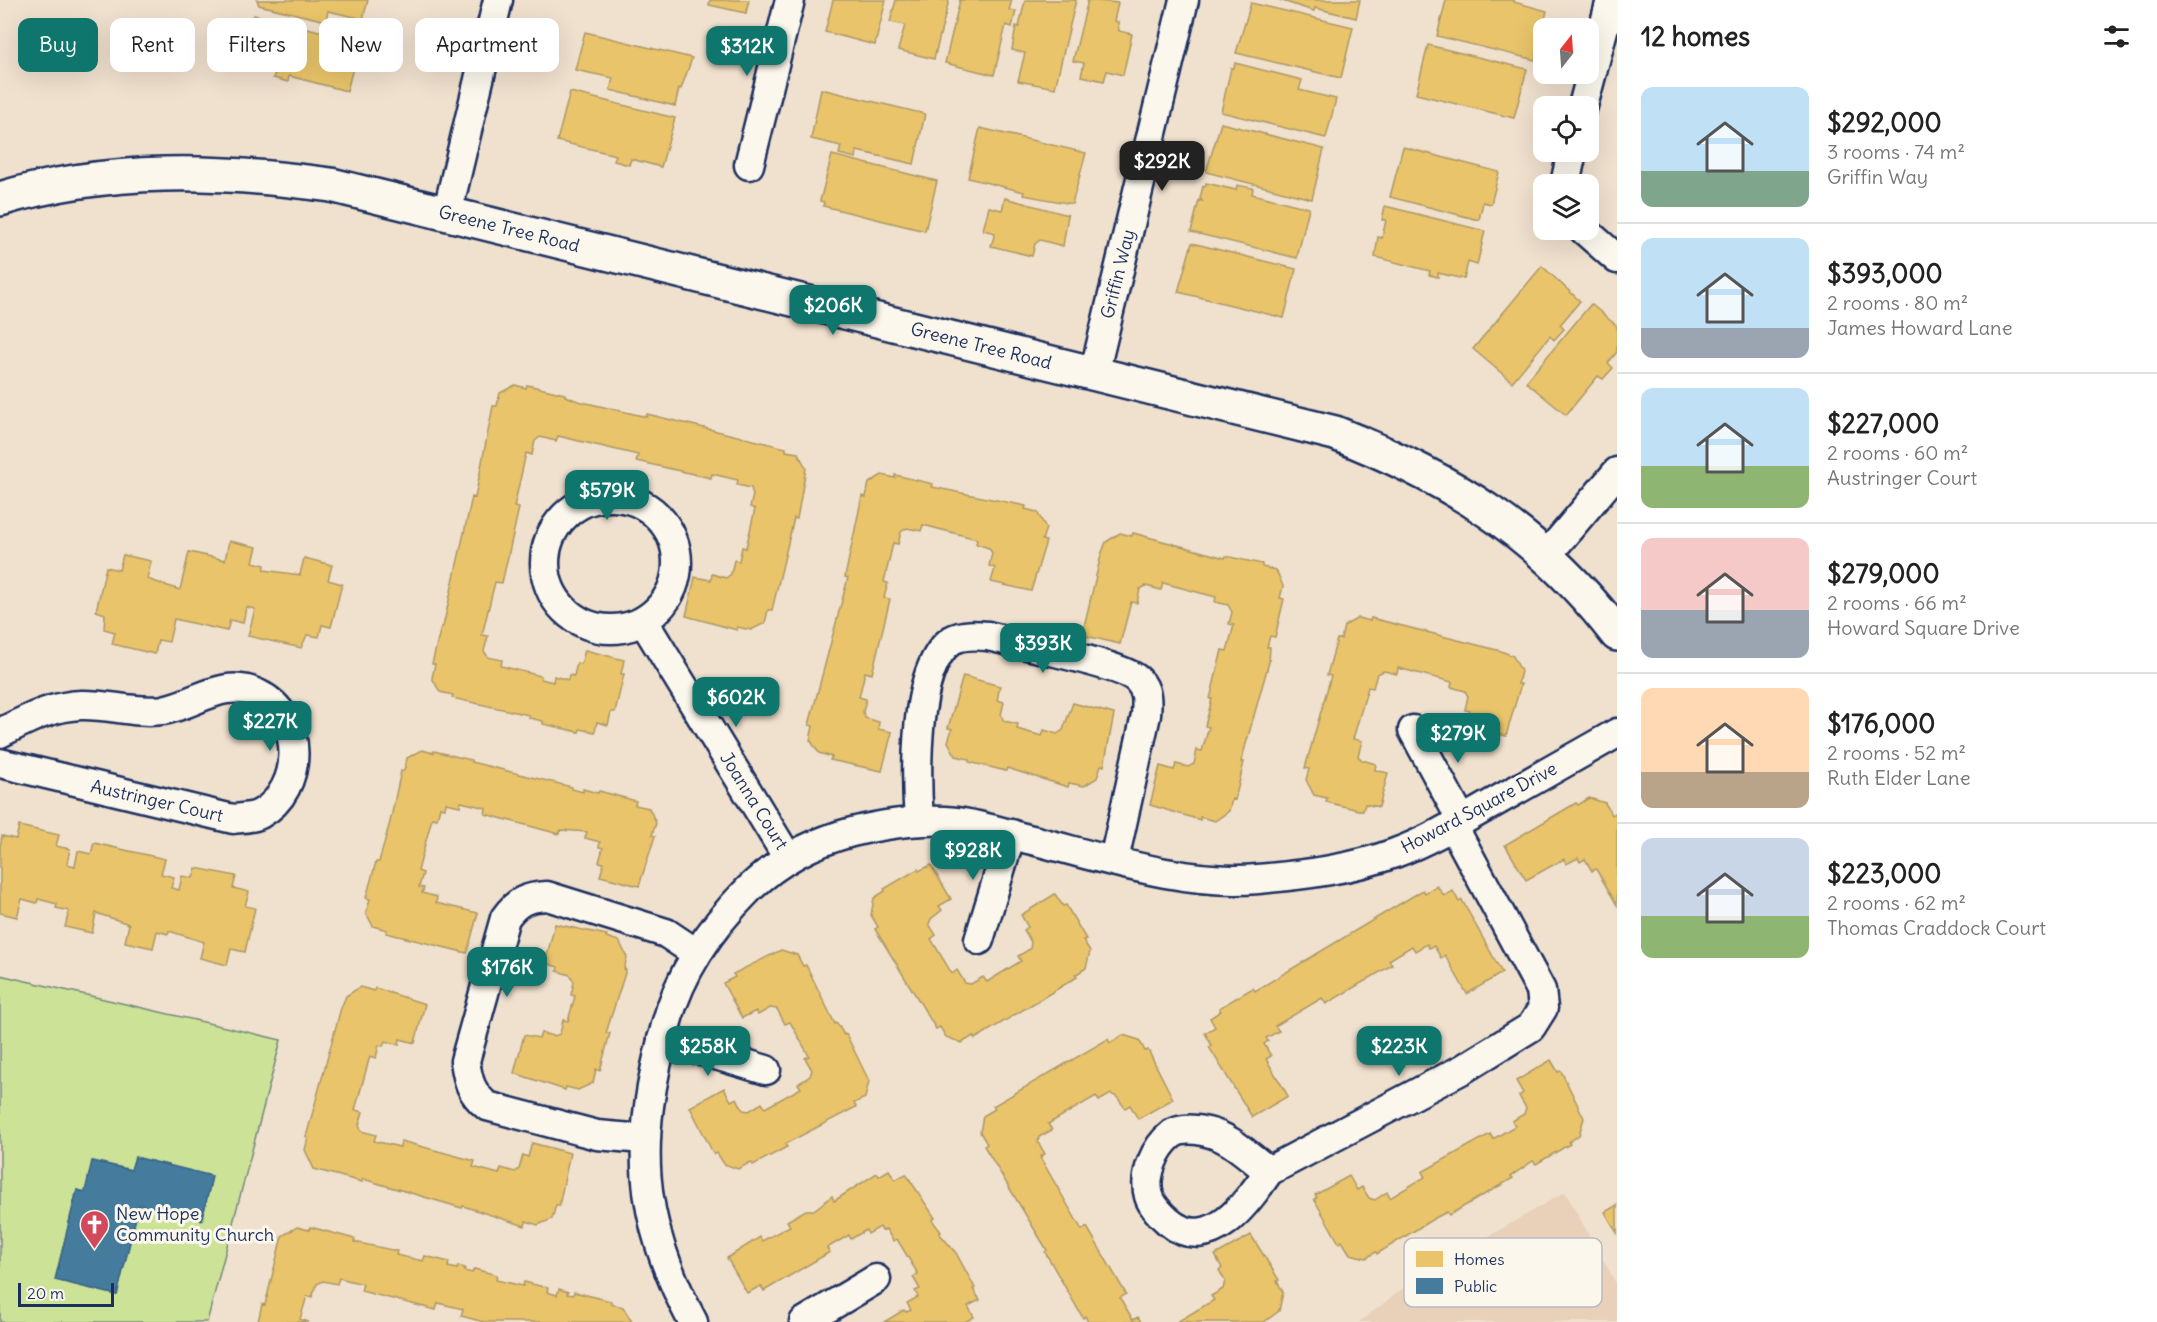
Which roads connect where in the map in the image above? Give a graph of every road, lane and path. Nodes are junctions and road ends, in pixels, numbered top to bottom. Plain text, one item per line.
1 (498, 0) edge
2 (790, 0) edge
3 (1184, 0) edge
4 (1611, 0) edge
5 (1586, 96) edge
6 (749, 165) dead end
7 (0, 199) edge
8 (447, 214) junction
9 (1596, 240) edge
10 (1617, 258) edge
11 (1094, 374) junction
12 (1617, 472) edge
13 (1546, 556) junction
14 (644, 622) junction
15 (1617, 634) edge
16 (1413, 730) dead end
17 (1617, 733) edge
18 (0, 734) edge
19 (0, 763) edge
20 (919, 821) junction
21 (1458, 824) junction
22 (1011, 834) junction
23 (788, 858) junction
24 (1114, 860) junction
25 (979, 940) dead end
26 (696, 953) junction
27 (662, 1039) junction
28 (766, 1070) dead end
29 (644, 1139) junction
30 (1269, 1172) dead end
31 (876, 1279) dead end
32 (693, 1322) edge
33 (804, 1322) edge

1 - 8 street
2 - 6 street
3 - 11 street, Griffin Way
4 - 5 street
7 - 8 street, Greene Tree Road
8 - 11 street, Greene Tree Road
9 - 10 street
11 - 13 street, Greene Tree Road
12 - 13 street
13 - 15 street, Greene Tree Road
14 - 14 street
14 - 23 street, Joanna Court
16 - 21 street
17 - 21 street, Howard Square Drive
18 - 19 street, Austringer Court
20 - 22 street, Howard Square Drive
20 - 23 street, Howard Square Drive
20 - 24 street
21 - 24 street, Howard Square Drive
21 - 30 street
22 - 24 street, Howard Square Drive
22 - 25 street
23 - 26 street, Howard Square Drive
26 - 27 street, Howard Square Drive
26 - 29 street
27 - 28 street
27 - 29 street, Howard Square Drive
29 - 32 street, Howard Square Drive
31 - 33 street

